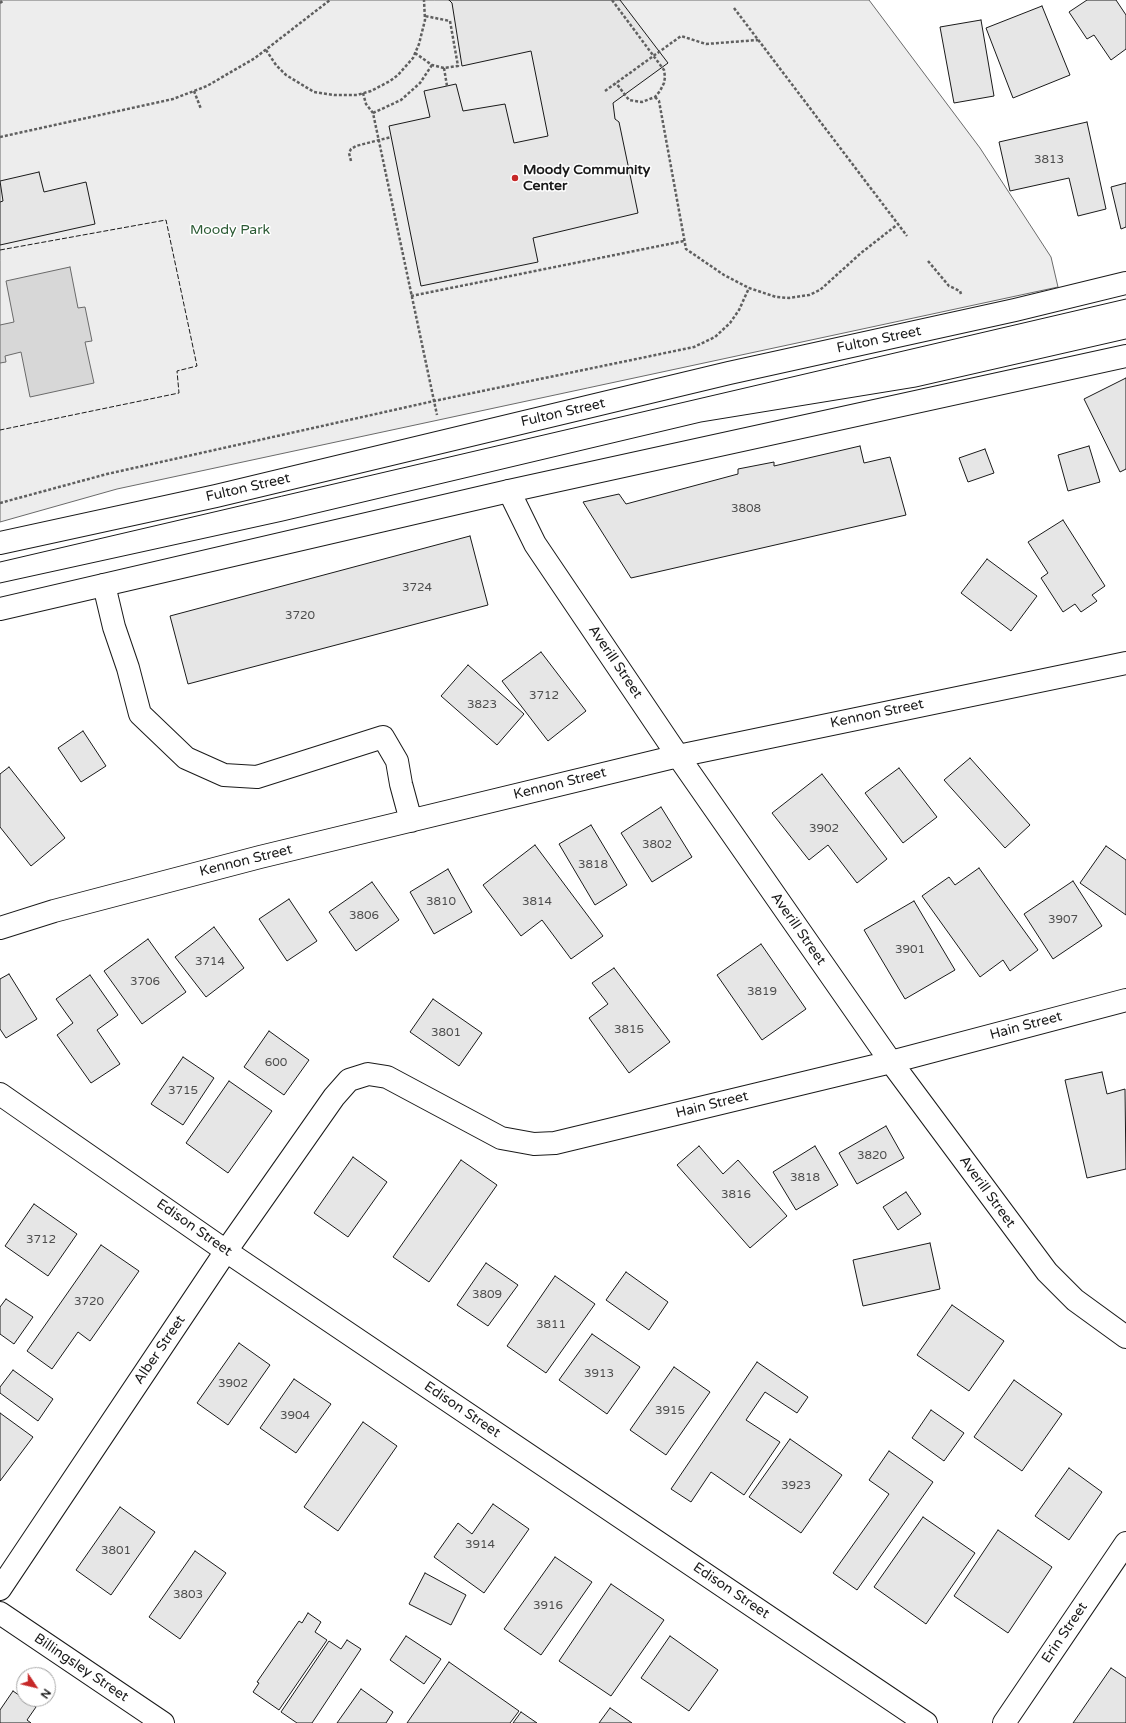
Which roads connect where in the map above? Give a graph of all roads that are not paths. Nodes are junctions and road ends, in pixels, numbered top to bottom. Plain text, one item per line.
1 (1126, 283) edge
2 (1126, 356) edge
3 (509, 491) junction
4 (0, 543) edge
5 (104, 585) junction
6 (0, 609) edge
7 (1126, 663) edge
8 (678, 756) junction
9 (411, 820) junction
10 (0, 928) edge
11 (1126, 1000) edge
12 (891, 1062) junction
13 (0, 1094) edge
14 (322, 1113) joint
15 (226, 1251) junction
16 (1126, 1337) edge
17 (1126, 1543) edge
18 (0, 1589) edge
19 (0, 1612) edge
20 (162, 1723) edge
21 (926, 1723) edge
22 (1004, 1723) edge

1 - 4 street, Fulton Street
2 - 3 street
3 - 5 street
3 - 8 street, Averill Street
5 - 6 street
5 - 9 street
7 - 8 street, Kennon Street
8 - 9 street, Kennon Street
8 - 12 street, Averill Street
9 - 10 street, Kennon Street
11 - 12 street, Hain Street
12 - 14 street, Hain Street
12 - 16 street, Averill Street
13 - 15 street, Edison Street
14 - 15 street, Alber Street
15 - 18 street, Alber Street
15 - 21 street, Edison Street
17 - 22 street, Erin Street
19 - 20 street, Billingsley Street

